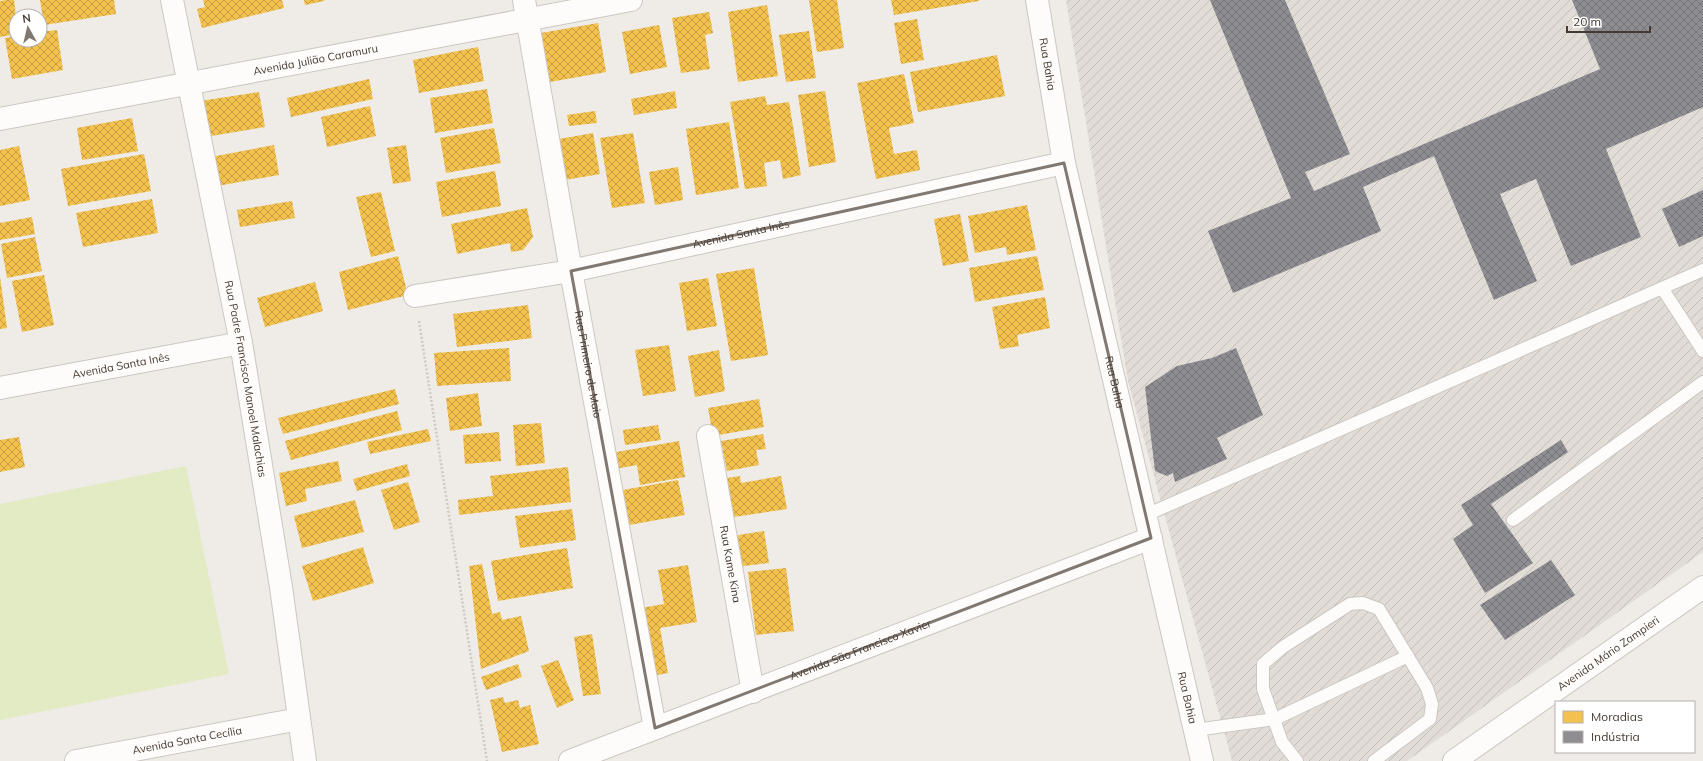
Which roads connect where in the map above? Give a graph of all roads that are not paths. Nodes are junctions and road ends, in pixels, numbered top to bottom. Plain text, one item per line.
1 (172, 0) edge
2 (631, 0) edge
3 (1037, 0) edge
4 (526, 10) edge
5 (189, 85) junction
6 (0, 119) edge
7 (1064, 163) junction
8 (1703, 270) edge
9 (572, 271) junction
10 (1662, 288) junction
11 (415, 296) road end
12 (241, 343) junction
13 (1703, 351) edge
14 (1703, 382) edge
15 (0, 388) edge
16 (708, 436) dead end
17 (1146, 515) junction
18 (1513, 520) dead end
19 (1151, 538) junction
20 (1703, 587) edge
21 (1408, 656) junction
22 (753, 692) junction
23 (299, 719) junction
24 (1275, 719) junction
25 (655, 728) junction
26 (1195, 730) junction
27 (76, 761) edge
28 (305, 761) edge
29 (570, 761) edge
30 (1202, 761) edge
31 (1297, 761) edge
32 (1374, 761) edge
33 (1454, 761) edge

1 - 5 street, Rua Padre Francisco Manoel Malachias
2 - 4 street, Avenida Julião Caramuru
3 - 7 street, Rua Bahia
4 - 5 street, Avenida Julião Caramuru
4 - 9 street, Rua Primeiro de Maio
5 - 6 street, Avenida Julião Caramuru
5 - 12 street, Rua Padre Francisco Manoel Malachias
7 - 9 street, Avenida Santa Inês
7 - 17 street, Rua Bahia
8 - 10 lane
9 - 11 street, Avenida Santa Inês
9 - 25 street, Rua Primeiro de Maio
10 - 13 lane
10 - 17 lane
12 - 15 street, Avenida Santa Inês
12 - 23 street, Rua Padre Francisco Manoel Malachias
14 - 18 lane
16 - 22 street, Rua Kame Kina
17 - 19 street, Rua Bahia
19 - 22 street, Avenida São Francisco Xavier
19 - 26 street, Rua Bahia
20 - 33 street, Avenida Mário Zampieri
21 - 24 lane
21 - 24 lane
21 - 32 lane
22 - 25 street, Avenida São Francisco Xavier
23 - 27 street, Avenida Santa Cecília
23 - 28 street, Rua Padre Francisco Manoel Malachias
24 - 26 lane
24 - 31 lane
25 - 29 street, Avenida São Francisco Xavier
26 - 30 street, Rua Bahia

